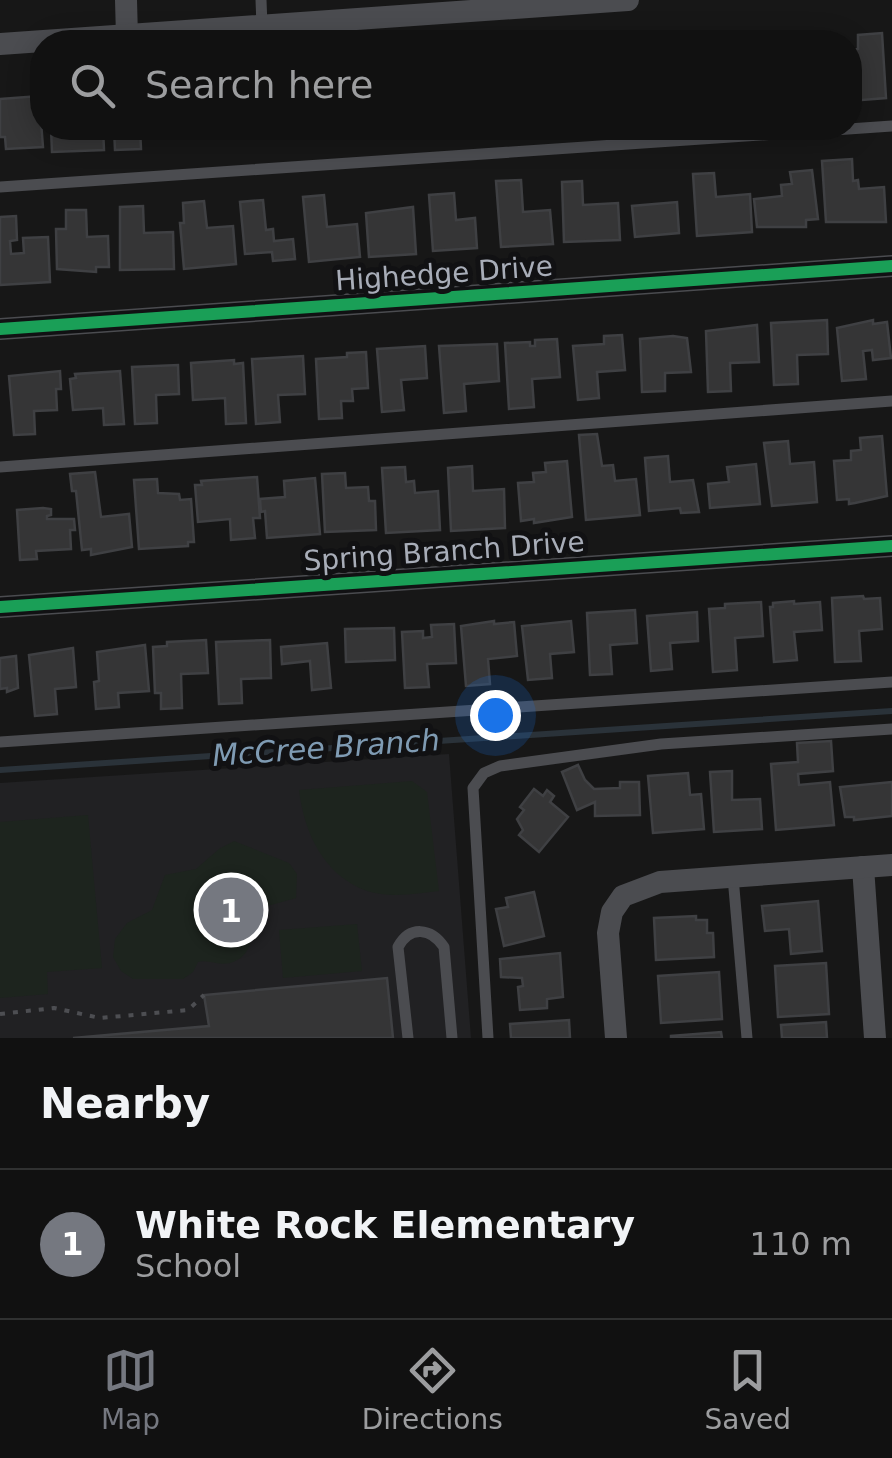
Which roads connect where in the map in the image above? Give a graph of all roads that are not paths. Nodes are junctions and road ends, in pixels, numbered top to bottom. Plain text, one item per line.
1 (126, 0) edge
2 (261, 0) edge
3 (628, 0) edge
4 (559, 2) edge
5 (400, 7) edge
6 (262, 28) junction
7 (127, 30) edge
8 (232, 30) edge
9 (30, 42) edge
10 (0, 44) edge
11 (892, 126) edge
12 (862, 128) edge
13 (687, 140) edge
14 (0, 187) edge
15 (892, 266) edge
16 (0, 329) edge
17 (892, 401) edge
18 (0, 467) edge
19 (892, 546) edge
20 (0, 607) edge
21 (892, 682) edge
22 (892, 728) edge
23 (0, 742) edge
24 (892, 866) edge
25 (863, 868) junction
26 (734, 877) junction
27 (408, 1038) edge
28 (452, 1038) edge
29 (488, 1038) edge
30 (616, 1038) edge
31 (747, 1038) edge
32 (875, 1038) edge

1 - 7 street
2 - 6 lane
3 - 4 street
4 - 5 street
5 - 6 street
6 - 8 street
9 - 10 street
11 - 12 lane
13 - 14 lane
15 - 16 street, Highedge Drive
17 - 18 lane
19 - 20 street, Spring Branch Drive
21 - 23 lane
22 - 29 lane
24 - 25 street
25 - 26 street
25 - 32 street
26 - 30 street
26 - 31 lane
27 - 28 lane

